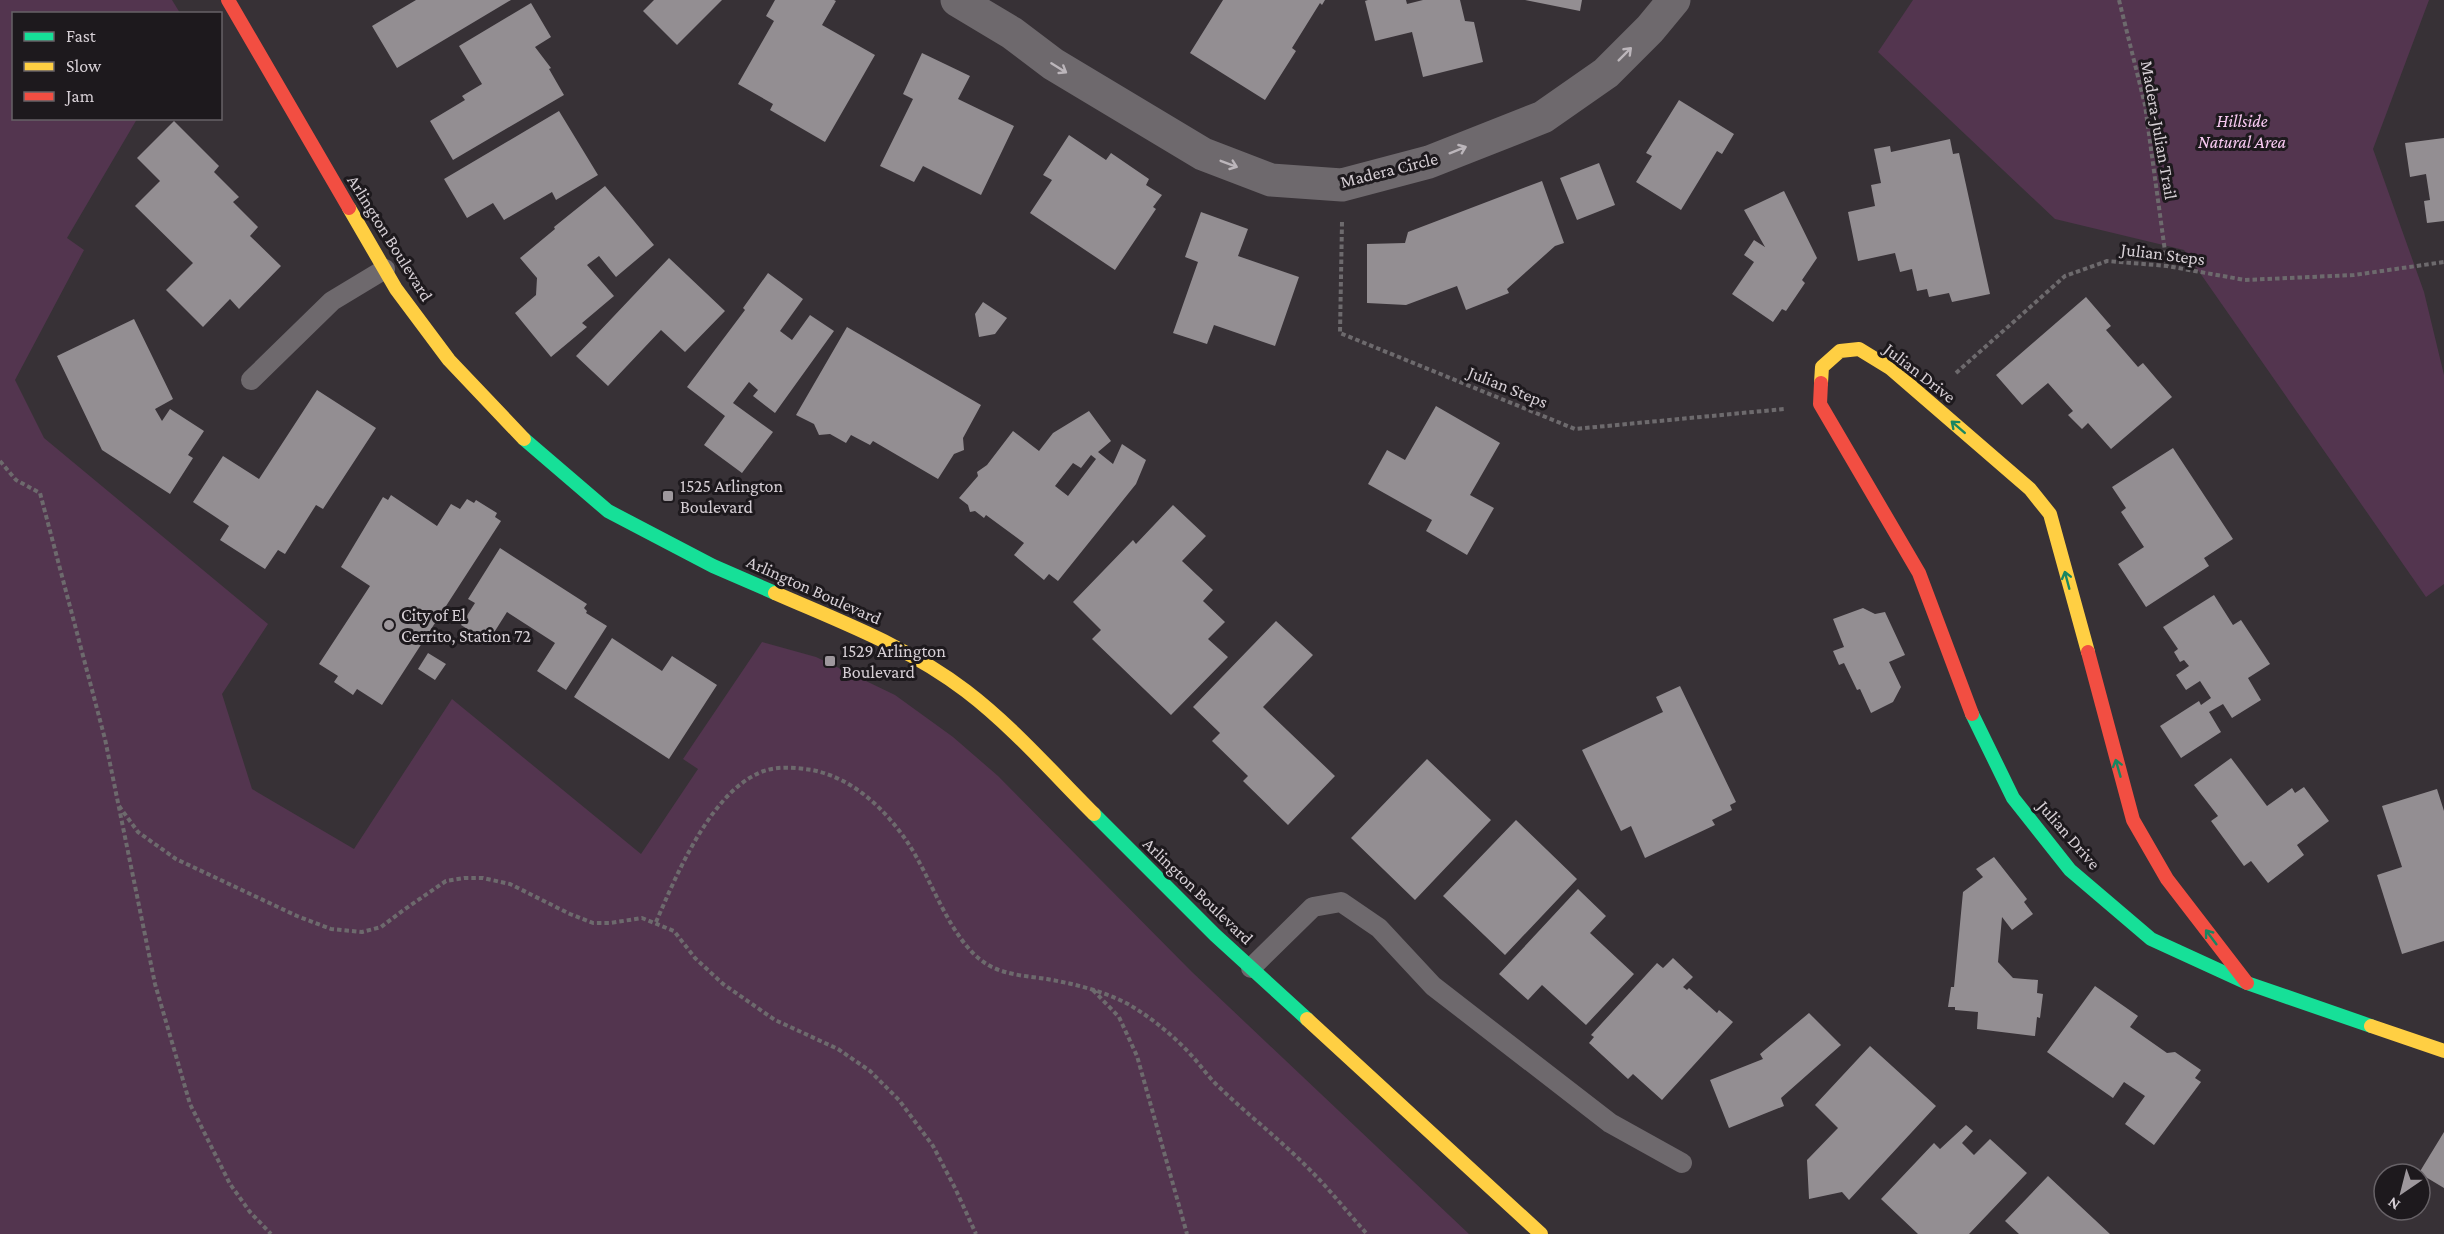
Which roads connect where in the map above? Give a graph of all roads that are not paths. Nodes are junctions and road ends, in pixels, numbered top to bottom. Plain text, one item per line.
1 (228, 0) edge
2 (957, 0) edge
3 (1674, 0) edge
4 (385, 269) junction
5 (251, 381) dead end
6 (1251, 968) junction
7 (2247, 983) junction
8 (2444, 1051) edge
9 (1682, 1163) dead end
10 (1540, 1234) edge

1 - 4 main road, Arlington Boulevard
2 -> 3 street, Madera Circle
4 - 5 lane
4 - 6 main road, Arlington Boulevard
6 - 9 lane
6 - 10 main road, Arlington Boulevard
7 -> 7 main road, Julian Drive
7 - 8 main road, Julian Drive

